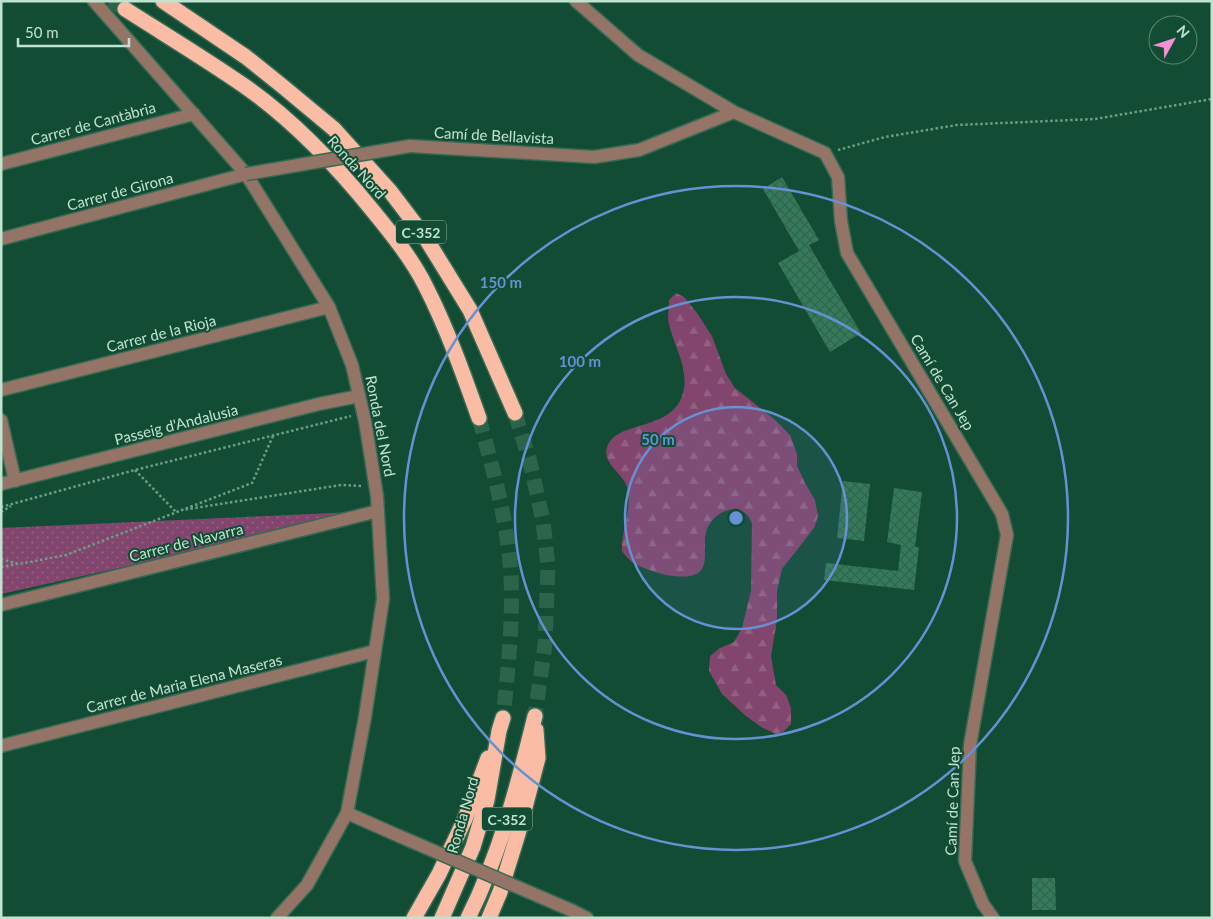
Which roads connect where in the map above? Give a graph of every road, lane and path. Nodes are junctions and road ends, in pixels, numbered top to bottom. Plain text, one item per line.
1 (94, 1) edge
2 (163, 1) edge
3 (576, 1) edge
4 (124, 9) tunnel mouth
5 (1212, 99) edge
6 (734, 112) junction
7 (194, 114) junction
8 (825, 153) junction
9 (1, 164) edge
10 (246, 174) junction
11 (1, 239) edge
12 (329, 308) junction
13 (1, 390) edge
14 (359, 396) junction
15 (515, 412) tunnel mouth
16 (353, 416) dead end
17 (479, 418) tunnel mouth
18 (1, 420) edge
19 (273, 436) junction
20 (135, 470) junction
21 (15, 481) junction
22 (1, 484) edge
23 (368, 487) dead end
24 (15, 504) junction
25 (1, 507) edge
26 (182, 510) junction
27 (378, 510) junction
28 (1, 512) edge
29 (176, 512) junction
30 (1, 559) edge
31 (19, 564) junction
32 (1, 567) edge
33 (1, 605) edge
34 (375, 651) junction
35 (1, 746) edge
36 (347, 813) junction
37 (276, 918) edge
38 (414, 918) edge
39 (442, 918) edge
40 (468, 918) edge
41 (489, 918) edge
42 (587, 918) edge
43 (993, 918) edge

1 - 7 street, Ronda del Nord
2 - 15 highway, Ronda Nord / C-352
3 - 6 street
4 - 17 highway, Ronda Nord / C-352
5 - 8 path
6 - 8 street
6 - 10 street, Camí de Bellavista, bridge
7 - 9 street, Carrer de Cantàbria
7 - 10 street, Ronda del Nord
8 - 43 street, Camí de Can Jep
10 - 11 street, Carrer de Girona
10 - 12 street, Ronda del Nord
12 - 13 street, Carrer de la Rioja
12 - 14 street, Ronda del Nord
14 - 21 street, Passeig d'Andalusia
14 - 27 street, Ronda del Nord
16 - 19 path
18 - 21 street
19 - 20 path
19 - 26 path
20 - 24 path
20 - 29 path
21 - 22 street, Passeig d'Andalusia
23 - 26 path
24 - 25 path
24 - 28 path
26 - 29 path
27 - 33 street, Carrer de Navarra
27 - 34 street, Ronda del Nord
29 - 31 path
30 - 31 path
31 - 32 path
34 - 35 street, Carrer de Maria Elena Maseras
34 - 36 street, Ronda del Nord
36 - 37 street, Ronda del Nord
36 - 42 street, bridge
38 - 39 highway, Ronda Nord / C-352
40 - 41 highway, C-352

